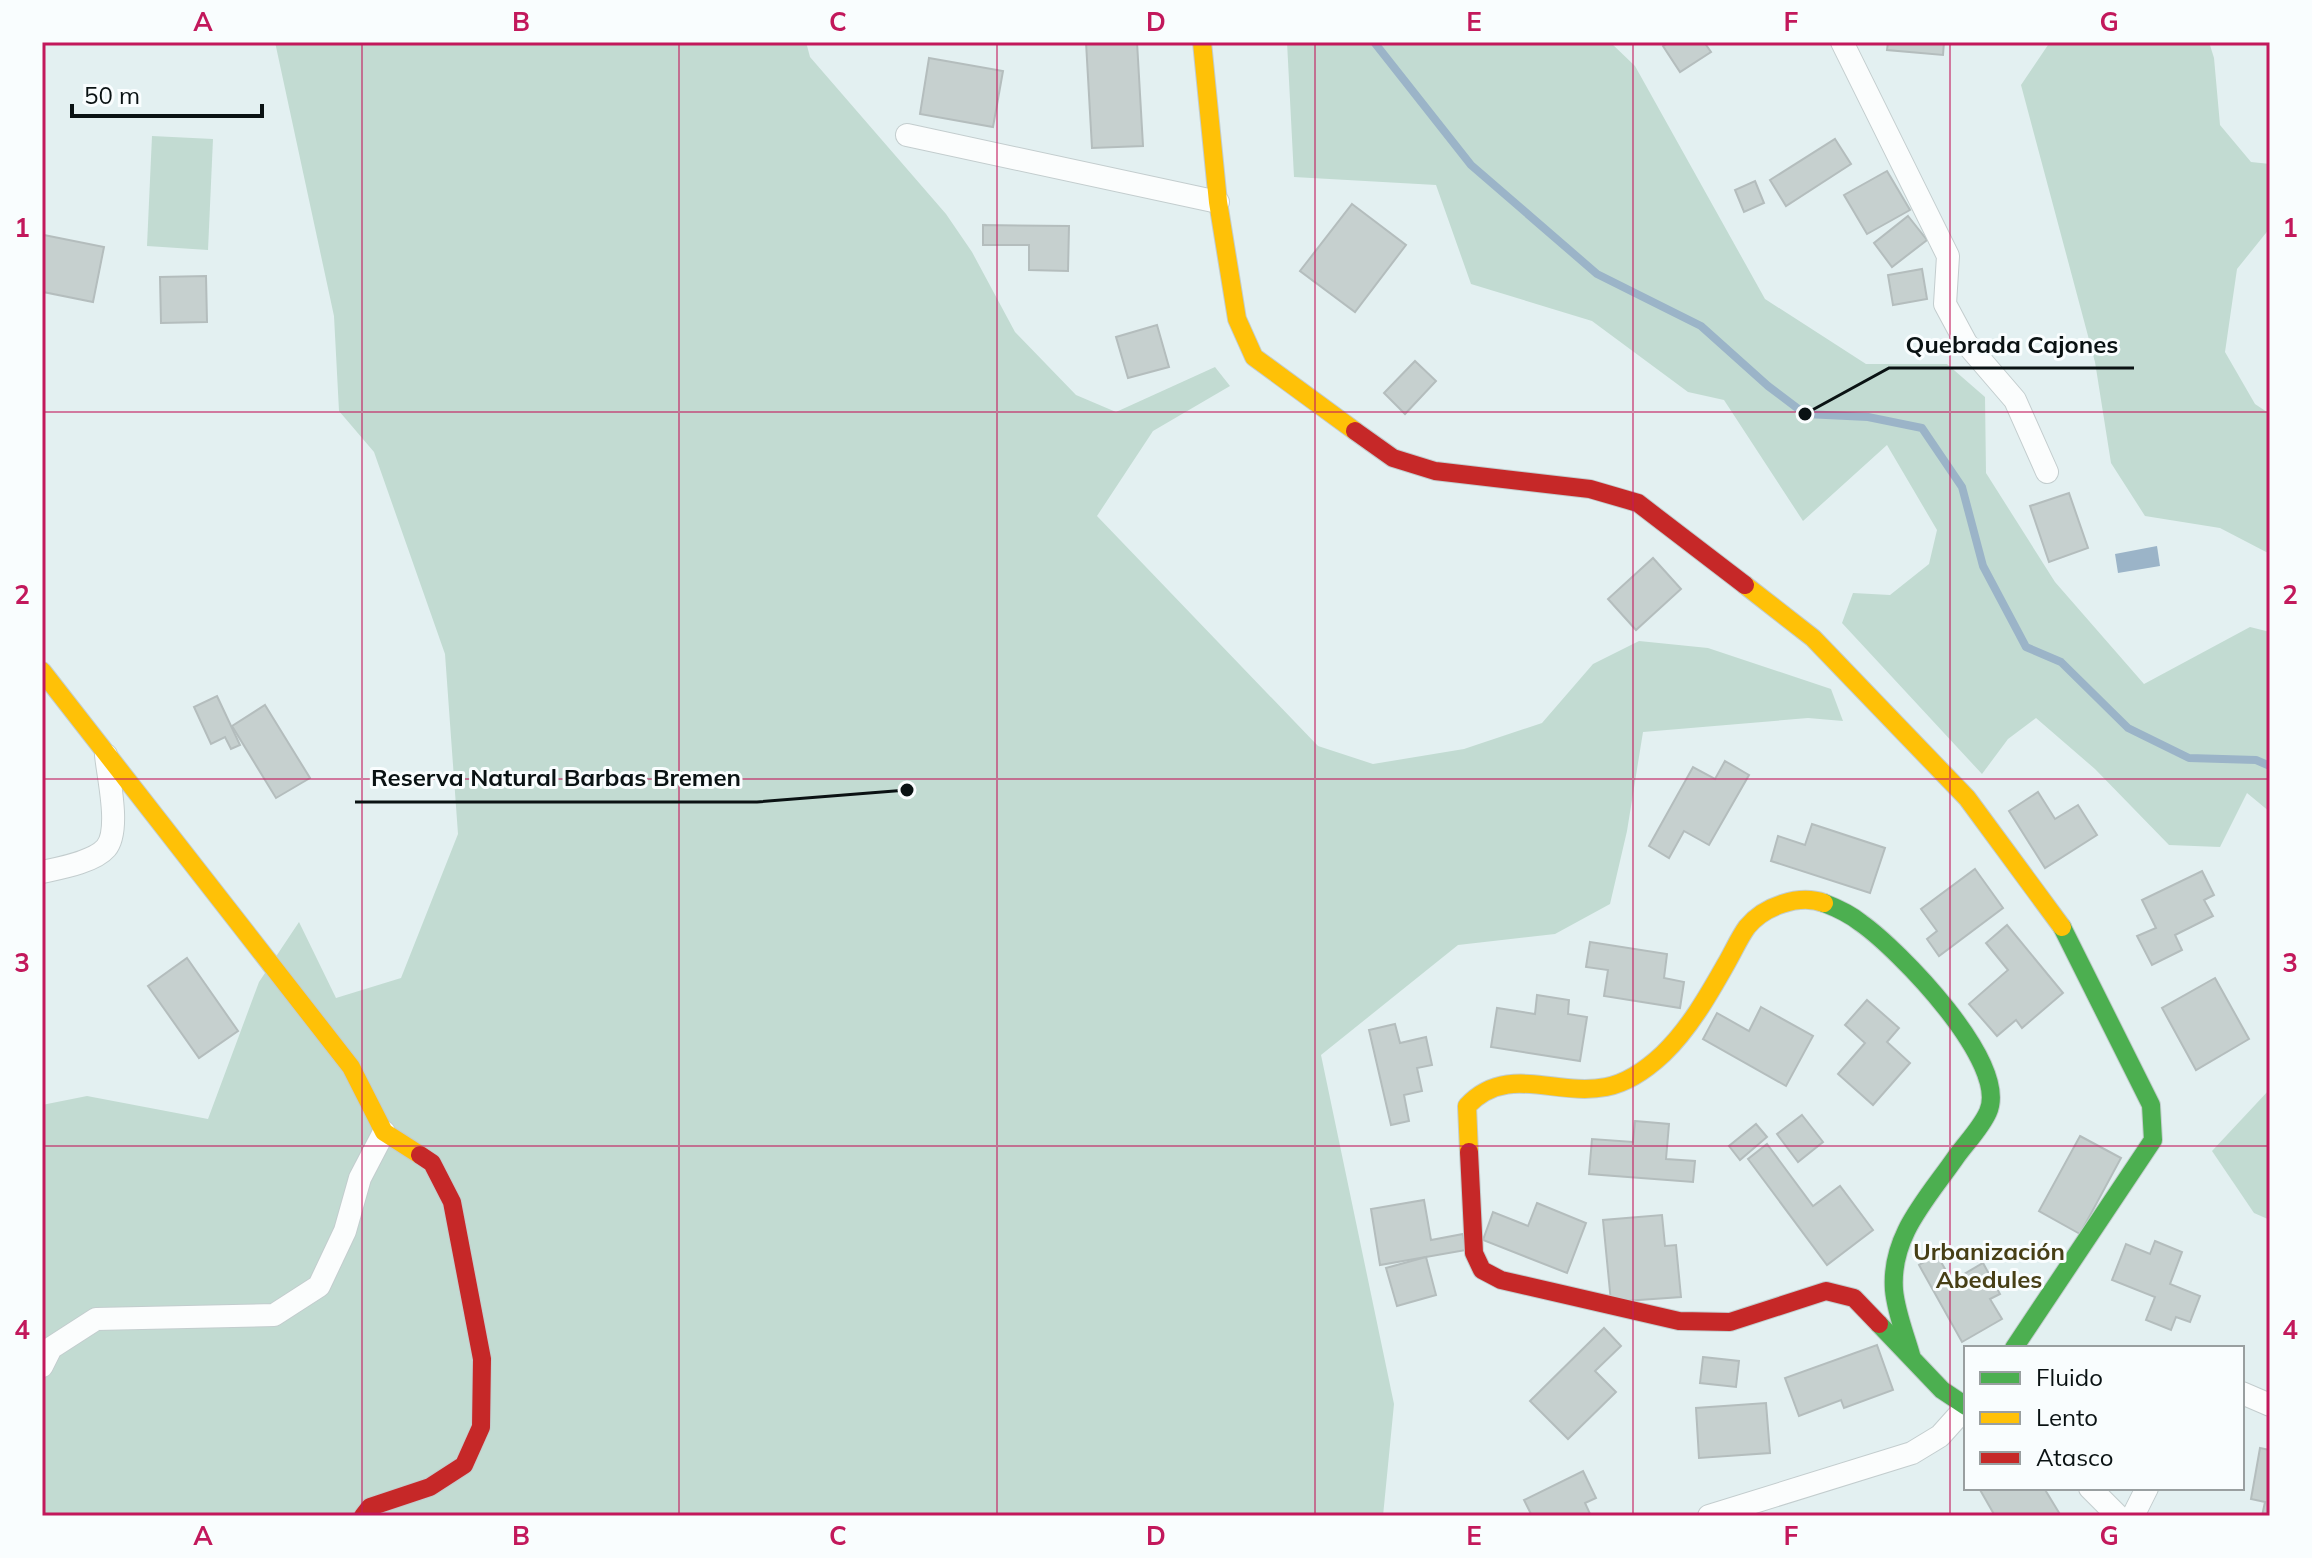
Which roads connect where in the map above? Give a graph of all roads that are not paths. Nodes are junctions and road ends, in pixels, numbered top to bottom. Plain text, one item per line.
1 (1202, 42) edge
2 (1842, 42) edge
3 (907, 135) dead end
4 (1218, 202) junction
5 (2047, 472) dead end
6 (42, 671) edge
7 (106, 755) junction
8 (42, 872) edge
9 (384, 1132) junction
10 (2015, 1346) edge
11 (1911, 1355) junction
12 (42, 1366) edge
13 (2244, 1394) edge
14 (2270, 1405) edge
15 (1964, 1406) edge
16 (1964, 1409) edge
17 (2092, 1490) edge
18 (2146, 1490) edge
19 (363, 1516) edge
20 (1709, 1516) edge
21 (2118, 1516) edge
22 (2133, 1516) edge

1 - 4 street
2 - 5 street
3 - 4 street
4 - 10 street
6 - 7 street
7 - 8 street
7 - 9 street
9 - 12 street
9 - 19 street
11 - 11 street
11 - 15 street
13 - 14 street
16 - 20 street
17 - 21 street
18 - 22 street

